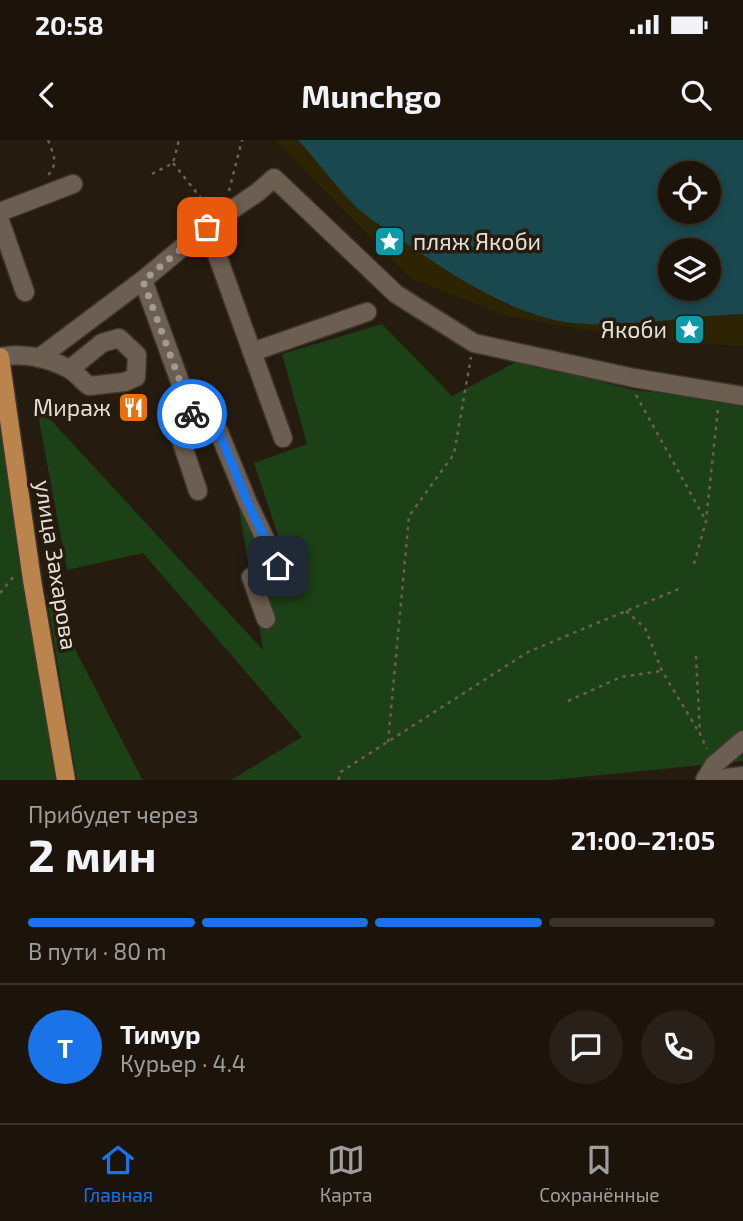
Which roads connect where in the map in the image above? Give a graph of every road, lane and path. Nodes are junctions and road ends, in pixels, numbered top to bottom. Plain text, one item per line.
1 (48, 140) edge
2 (179, 140) edge
3 (242, 140) edge
4 (173, 163) junction
5 (152, 174) dead end
6 (45, 179) dead end
7 (73, 184) dead end
8 (0, 212) edge
9 (218, 220) junction
10 (0, 221) edge
11 (143, 281) junction
12 (25, 292) dead end
13 (367, 312) dead end
14 (474, 344) junction
15 (252, 352) junction
16 (0, 357) edge
17 (39, 358) junction
18 (70, 369) dead end
19 (634, 378) junction
20 (720, 391) junction
21 (743, 396) edge
22 (192, 415) junction
23 (283, 438) dead end
24 (198, 491) dead end
25 (706, 521) junction
26 (694, 564) dead end
27 (16, 572) dead end
28 (681, 588) dead end
29 (0, 593) edge
30 (626, 611) junction
31 (266, 619) dead end
32 (696, 656) dead end
33 (662, 671) junction
34 (568, 701) dead end
35 (700, 734) junction
36 (388, 742) junction
37 (740, 745) edge
38 (709, 775) edge
39 (743, 776) edge
40 (65, 780) edge
41 (339, 780) edge

1 - 6 path
2 - 4 path
3 - 9 path
4 - 5 path
4 - 9 path
7 - 8 street
9 - 11 street
9 - 14 street
9 - 15 street
10 - 12 street
11 - 17 street
11 - 22 street
13 - 15 street
14 - 19 street
14 - 36 path
15 - 23 street
16 - 17 street
16 - 40 main road, улица Захарова
17 - 18 street
19 - 20 street
19 - 25 path
20 - 21 street
20 - 25 path
22 - 24 street
22 - 31 street
25 - 26 path
27 - 29 path
28 - 30 path
30 - 33 path
30 - 36 path
32 - 35 path
33 - 34 path
33 - 35 path
35 - 38 path
36 - 41 path
37 - 38 street
38 - 39 street

